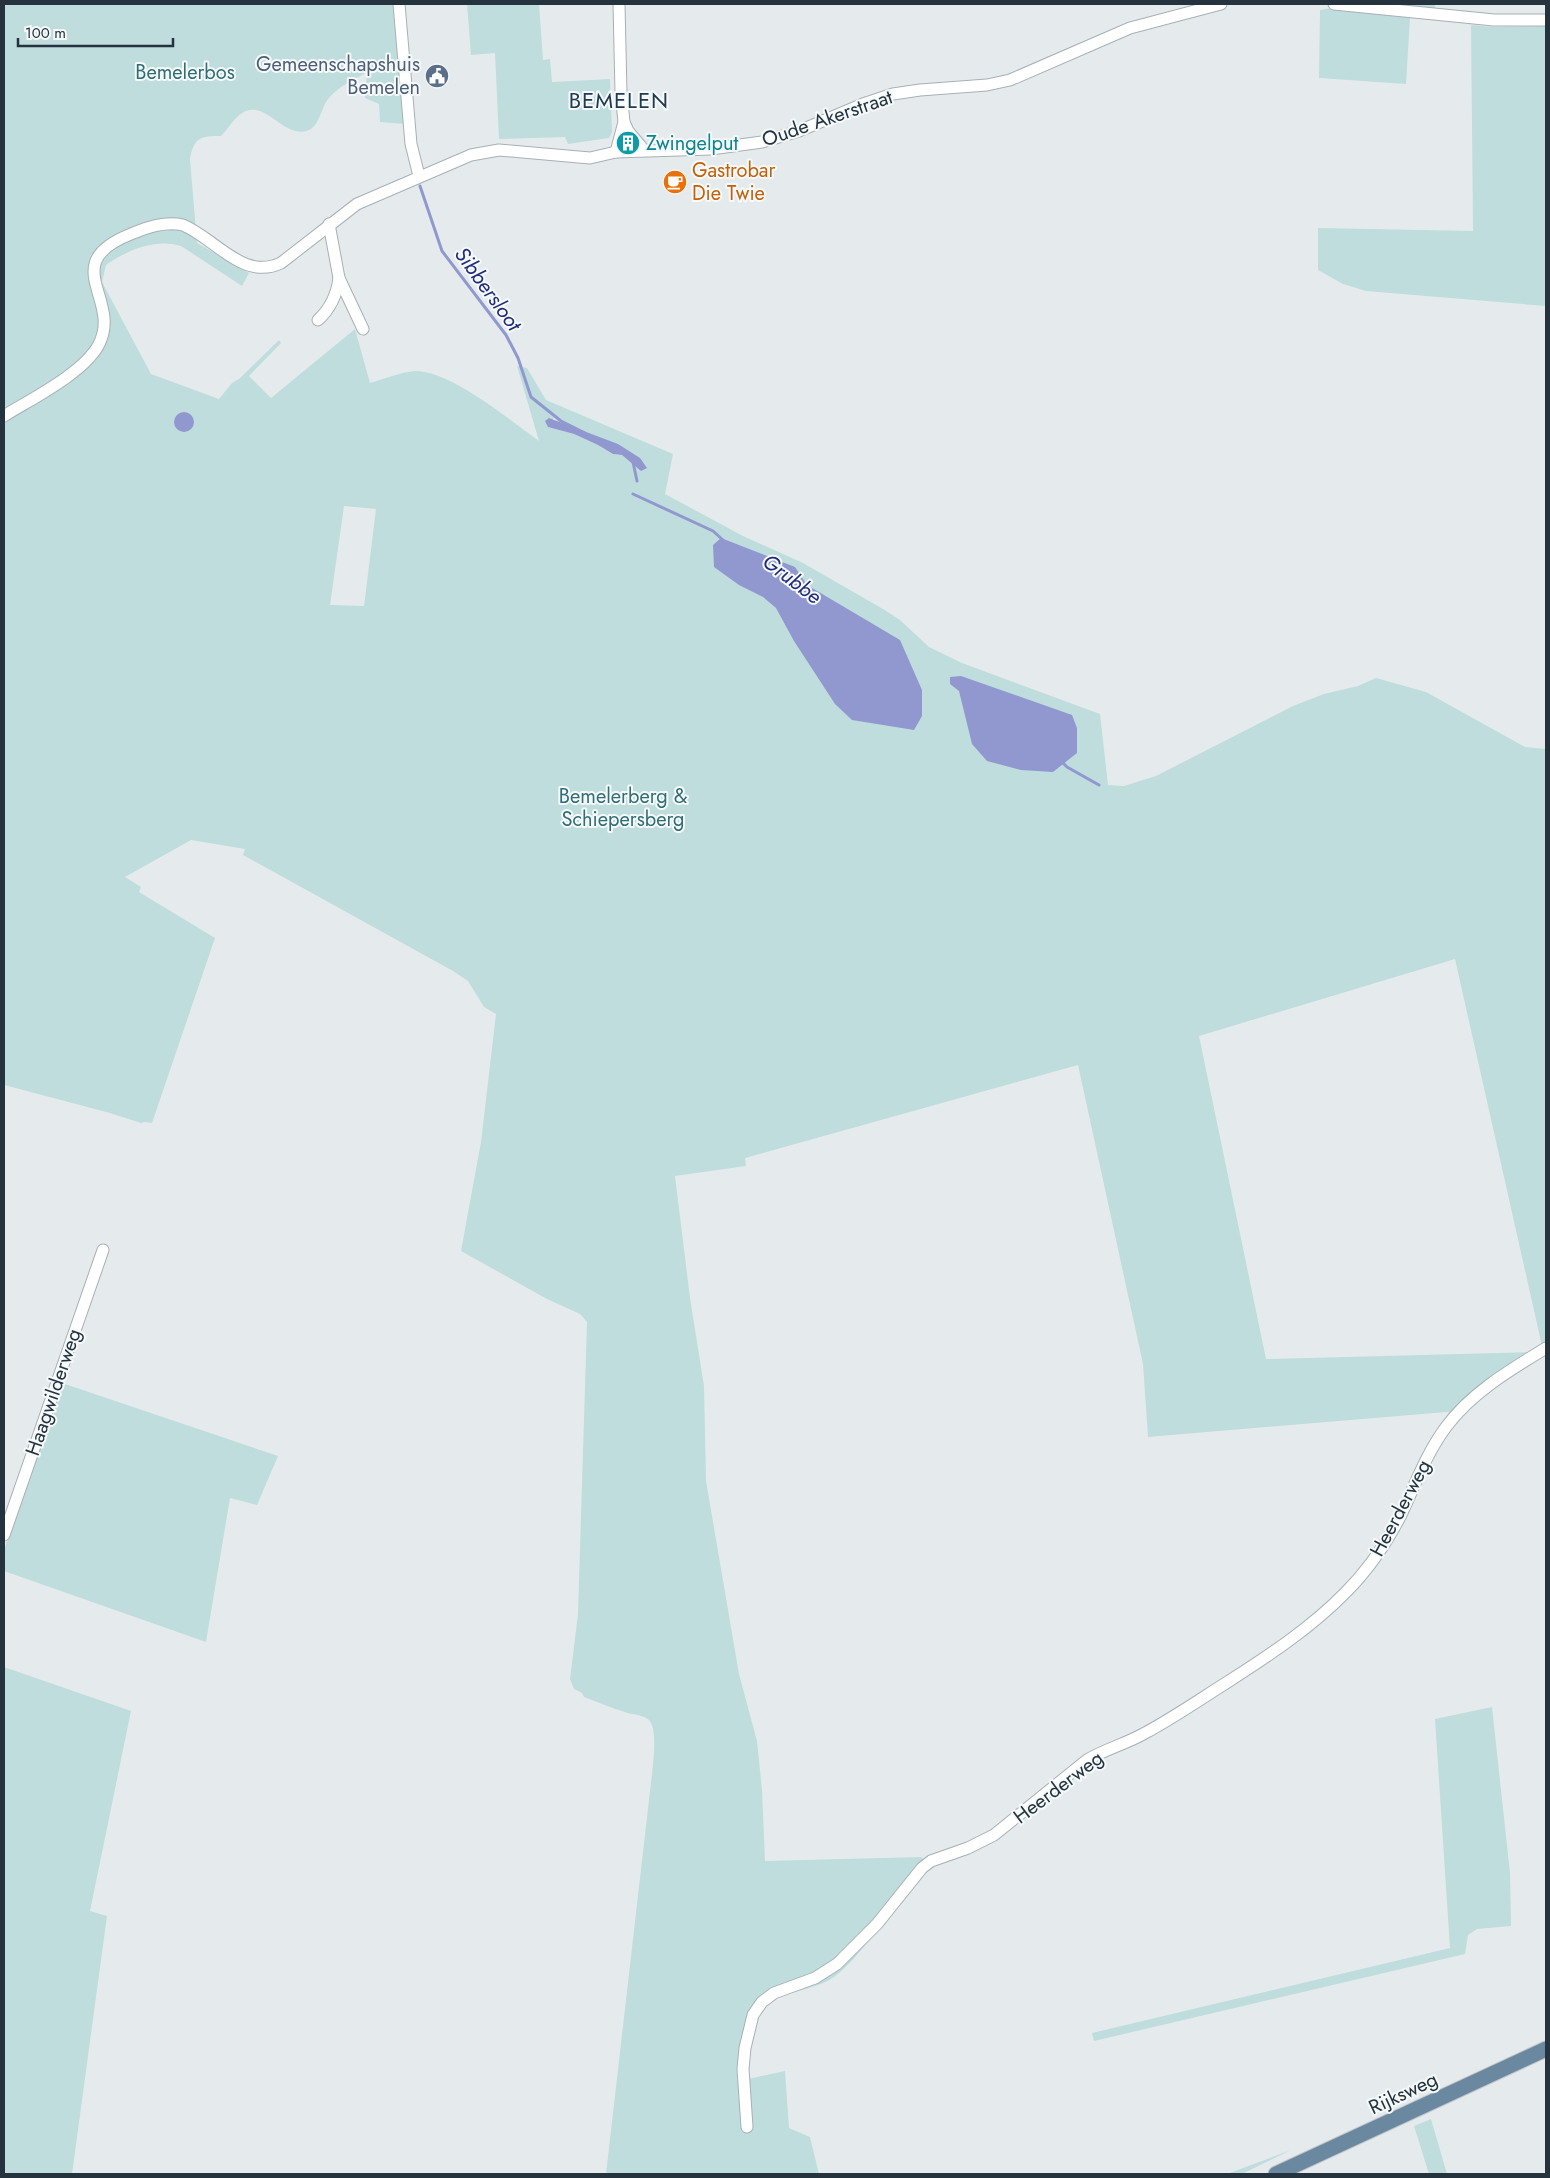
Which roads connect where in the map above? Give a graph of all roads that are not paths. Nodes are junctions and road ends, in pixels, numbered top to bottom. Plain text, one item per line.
1 (399, 4) edge
2 (619, 4) edge
3 (1222, 4) edge
4 (1334, 4) edge
5 (1546, 20) edge
6 (624, 122) junction
7 (644, 150) junction
8 (616, 152) junction
9 (419, 176) junction
10 (329, 224) junction
11 (340, 278) junction
12 (318, 320) dead end
13 (362, 329) dead end
14 (4, 416) edge
15 (103, 1250) dead end
16 (1546, 1348) edge
17 (4, 1535) edge
18 (1546, 2048) edge
19 (747, 2127) dead end
20 (1276, 2174) edge

1 - 9 street
2 - 6 street
3 - 7 street, Oude Akerstraat
4 - 5 street
6 - 7 street
6 - 8 street
7 - 8 street, Oude Akerstraat
8 - 9 street, Oude Akerstraat
9 - 10 street, Oude Akerstraat
10 - 11 street
10 - 14 street, Oude Akerstraat
11 - 12 street
11 - 13 street
15 - 17 street, Haagwilderweg
16 - 19 street, Heerderweg
18 - 20 main road, Rijksweg

